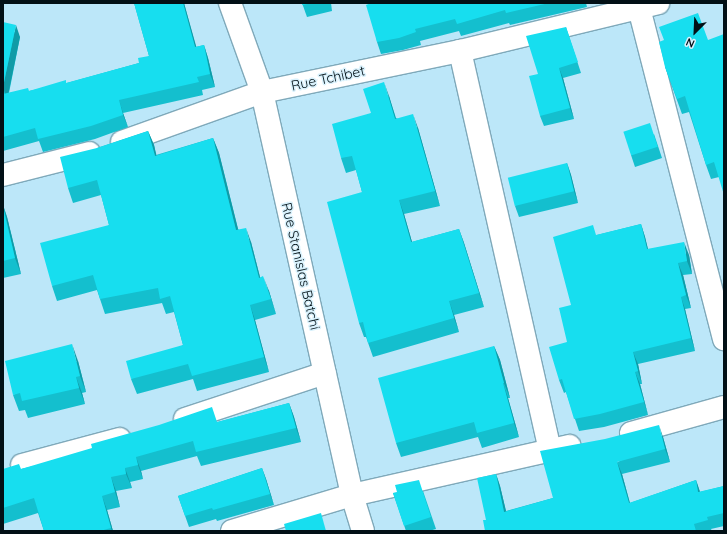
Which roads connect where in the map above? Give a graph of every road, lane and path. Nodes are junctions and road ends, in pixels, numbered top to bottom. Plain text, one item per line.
1 (230, 3) edge
2 (648, 6) edge
3 (460, 51) junction
4 (262, 92) junction
5 (3, 175) edge
6 (724, 339) edge
7 (325, 374) junction
8 (724, 407) edge
9 (166, 425) edge
10 (143, 432) edge
11 (614, 437) edge
12 (593, 442) edge
13 (550, 449) junction
14 (22, 465) dead end
15 (352, 495) junction
16 (232, 531) edge
17 (363, 531) edge

1 - 4 street, Rue Stanislas Batchi
2 - 3 street, Rue Tchibet
2 - 6 street
3 - 4 street, Rue Tchibet
3 - 13 street
4 - 5 street, Rue Tchibet
4 - 7 street, Rue Stanislas Batchi
7 - 9 street
7 - 15 street, Rue Stanislas Batchi
8 - 11 street
10 - 14 street
12 - 13 street
13 - 15 street
15 - 16 street
15 - 17 street, Rue Stanislas Batchi

